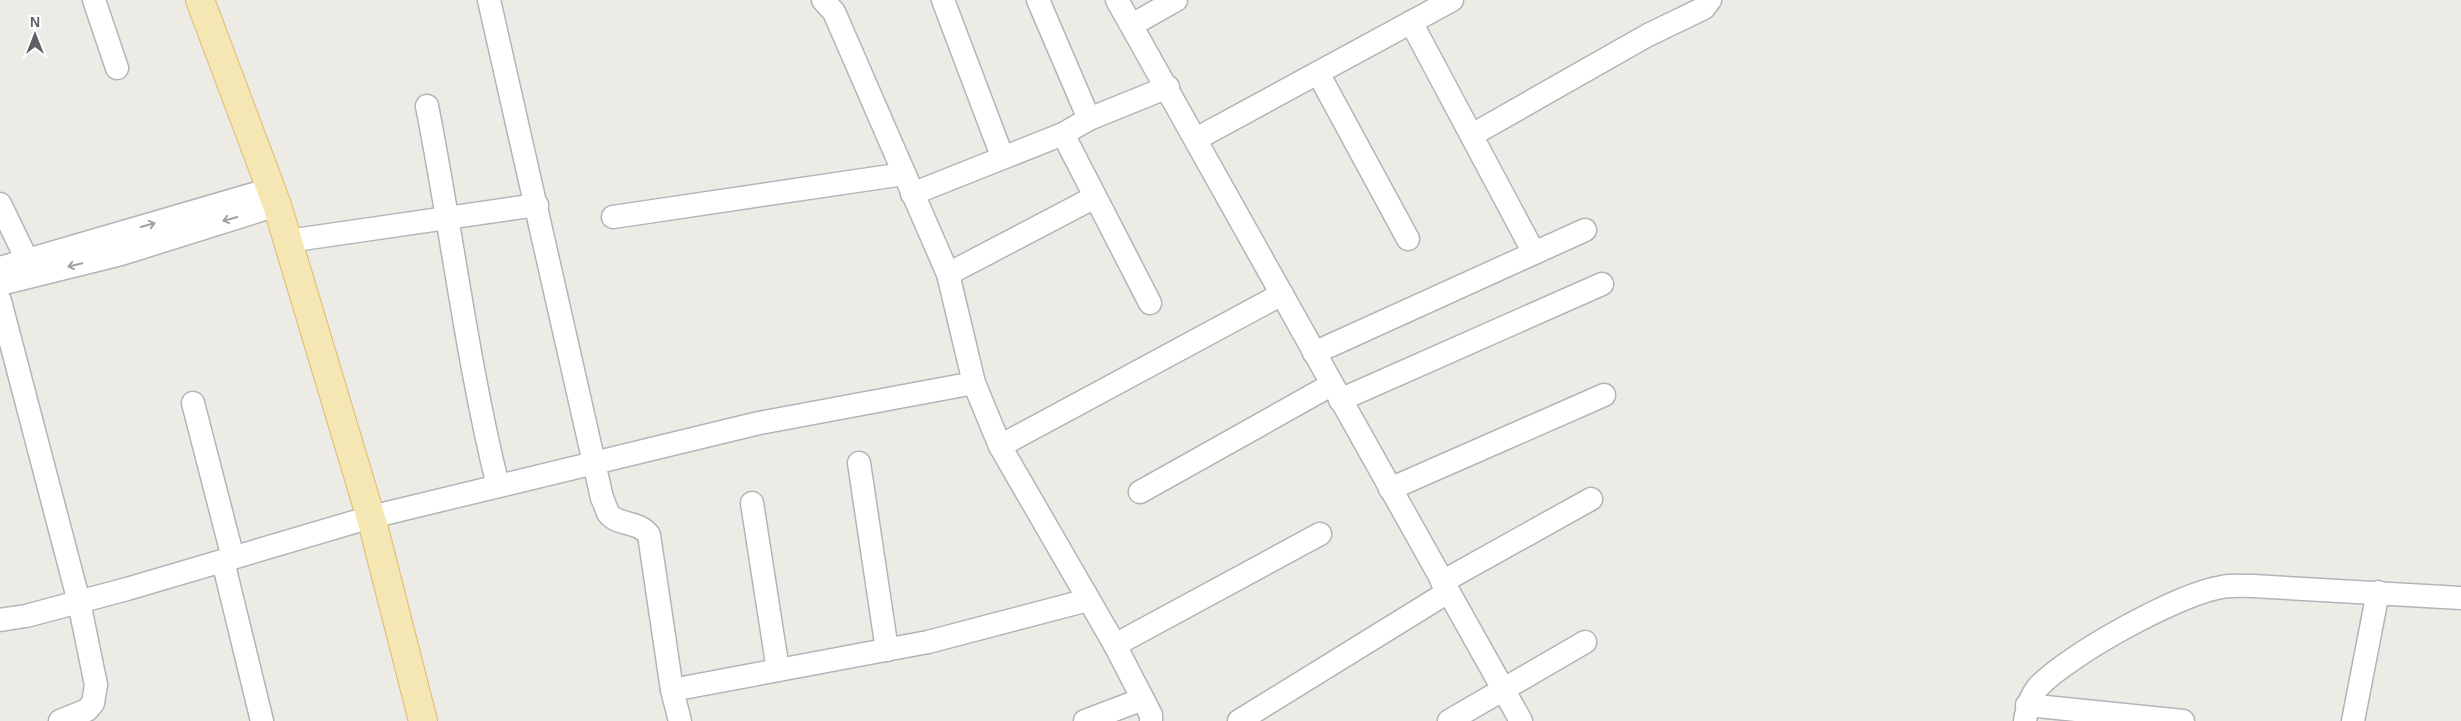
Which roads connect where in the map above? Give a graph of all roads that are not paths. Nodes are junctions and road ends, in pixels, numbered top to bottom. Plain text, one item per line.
1 (94, 0) edge
2 (200, 0) edge
3 (489, 0) edge
4 (823, 0) edge
5 (943, 0) edge
6 (1038, 0) edge
7 (1117, 0) edge
8 (1176, 0) edge
9 (1452, 0) edge
10 (1710, 0) edge
11 (1411, 22) junction
12 (1132, 25) junction
13 (117, 68) dead end
14 (1318, 73) junction
15 (1168, 87) junction
16 (427, 106) dead end
17 (1089, 119) junction
18 (1063, 134) junction
19 (1472, 135) junction
20 (1196, 139) junction
21 (1002, 156) junction
22 (908, 184) junction
23 (274, 197) junction
24 (1095, 197) junction
25 (0, 204) edge
26 (537, 205) junction
27 (613, 217) dead end
28 (448, 218) junction
29 (1585, 230) dead end
30 (1408, 240) dead end
31 (288, 241) junction
32 (125, 242) junction
33 (1534, 253) junction
34 (27, 260) junction
35 (0, 268) edge
36 (948, 274) junction
37 (0, 284) edge
38 (1602, 284) dead end
39 (1282, 294) junction
40 (0, 301) edge
41 (1150, 303) dead end
42 (1314, 353) junction
43 (974, 383) junction
44 (1336, 392) junction
45 (1604, 395) dead end
46 (193, 402) dead end
47 (1000, 446) junction
48 (595, 462) junction
49 (859, 463) dead end
50 (498, 486) junction
51 (1390, 490) junction
52 (1140, 492) dead end
53 (1591, 499) dead end
54 (752, 504) dead end
55 (370, 517) junction
56 (1320, 534) dead end
57 (228, 559) junction
58 (1445, 587) junction
59 (2378, 592) junction
60 (2461, 598) edge
61 (1088, 600) junction
62 (79, 602) junction
63 (0, 620) edge
64 (1585, 642) dead end
65 (1115, 645) junction
66 (887, 650) junction
67 (778, 670) junction
68 (1503, 689) junction
69 (672, 690) junction
70 (2026, 713) edge
71 (1151, 714) edge
72 (60, 721) edge
73 (262, 721) edge
74 (423, 721) edge
75 (680, 721) edge
76 (1085, 721) edge
77 (1239, 721) edge
78 (1448, 721) edge
79 (1521, 721) edge
80 (2184, 721) edge
81 (2353, 721) edge

1 - 13 street
2 - 23 main road
3 - 26 street
4 - 22 street
5 - 21 street
6 - 17 street
7 - 12 street
8 - 12 street
9 - 11 street
10 - 19 street
11 - 14 street
11 - 19 street
12 - 15 street
14 - 20 street
14 - 30 street
15 - 17 street
15 - 20 street
16 - 28 street
17 - 18 street
18 - 21 street
18 - 24 street
19 - 33 street
20 - 39 street
21 - 22 street
22 - 27 street
22 - 36 street
23 - 31 main road
23 - 32 street
24 - 36 street
24 - 41 street
25 - 34 street
26 - 28 street
26 - 48 street
28 - 31 street
28 - 50 street
29 - 33 street
31 - 55 main road
32 - 34 street
32 -> 37 street
33 - 42 street
34 - 35 street
36 - 43 street
38 - 44 street
39 - 42 street
39 - 47 street
40 - 62 street
42 - 44 street
43 - 47 street
43 - 48 street
44 - 51 street
44 - 52 street
45 - 51 street
46 - 57 street
47 - 61 street
48 - 50 street
48 - 69 street
49 - 66 street
50 - 55 street
51 - 58 street
53 - 58 street
54 - 67 street
55 - 57 street
55 - 74 main road
56 - 65 street
57 - 62 street
57 - 73 street
58 - 68 street
58 - 77 street
59 - 60 street
59 - 70 street
59 - 81 street
61 - 65 street
61 - 66 street
62 - 63 street
62 - 72 street
64 - 68 street
65 - 71 street
66 - 67 street
67 - 69 street
68 - 78 street
68 - 79 street
69 - 75 street
70 - 80 street
71 - 76 street

